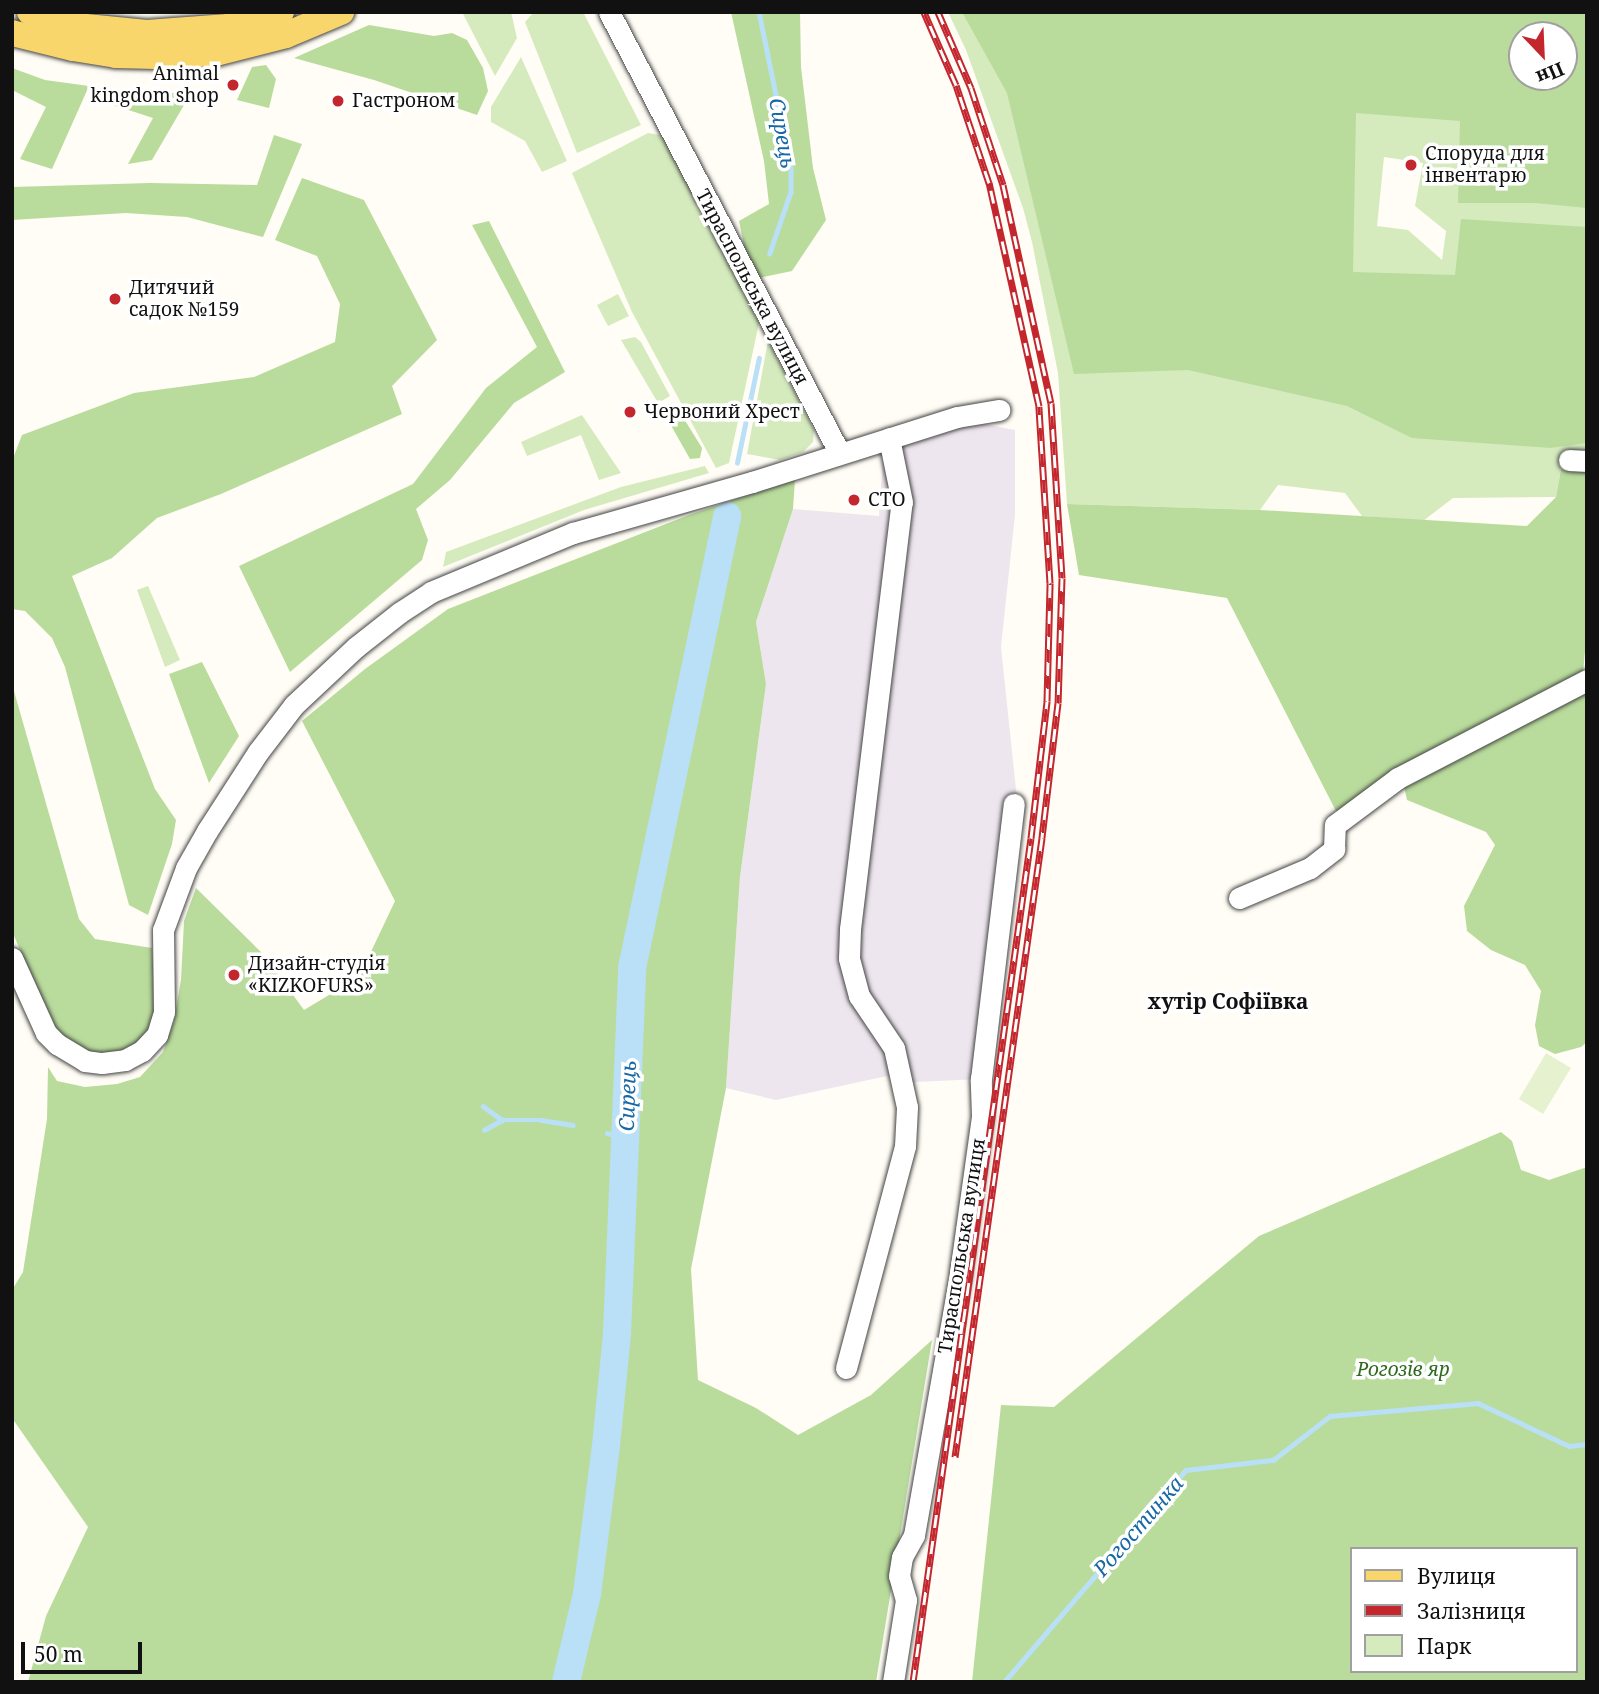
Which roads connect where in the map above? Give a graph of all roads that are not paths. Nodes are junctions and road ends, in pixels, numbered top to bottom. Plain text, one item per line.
1 (30, 12) edge
2 (281, 12) edge
3 (341, 12) edge
4 (609, 12) edge
5 (12, 33) edge
6 (999, 410) dead end
7 (889, 438) junction
8 (839, 452) junction
9 (1587, 680) edge
10 (1014, 804) dead end
11 (1239, 898) dead end
12 (12, 958) edge
13 (846, 1368) dead end
14 (893, 1682) edge

1 - 2 main road
3 - 5 main road
4 - 8 street, Тираспольська вулиця
6 - 7 street
7 - 8 street
7 - 13 street
8 - 12 street
9 - 11 street
10 - 14 street, Тираспольська вулиця

